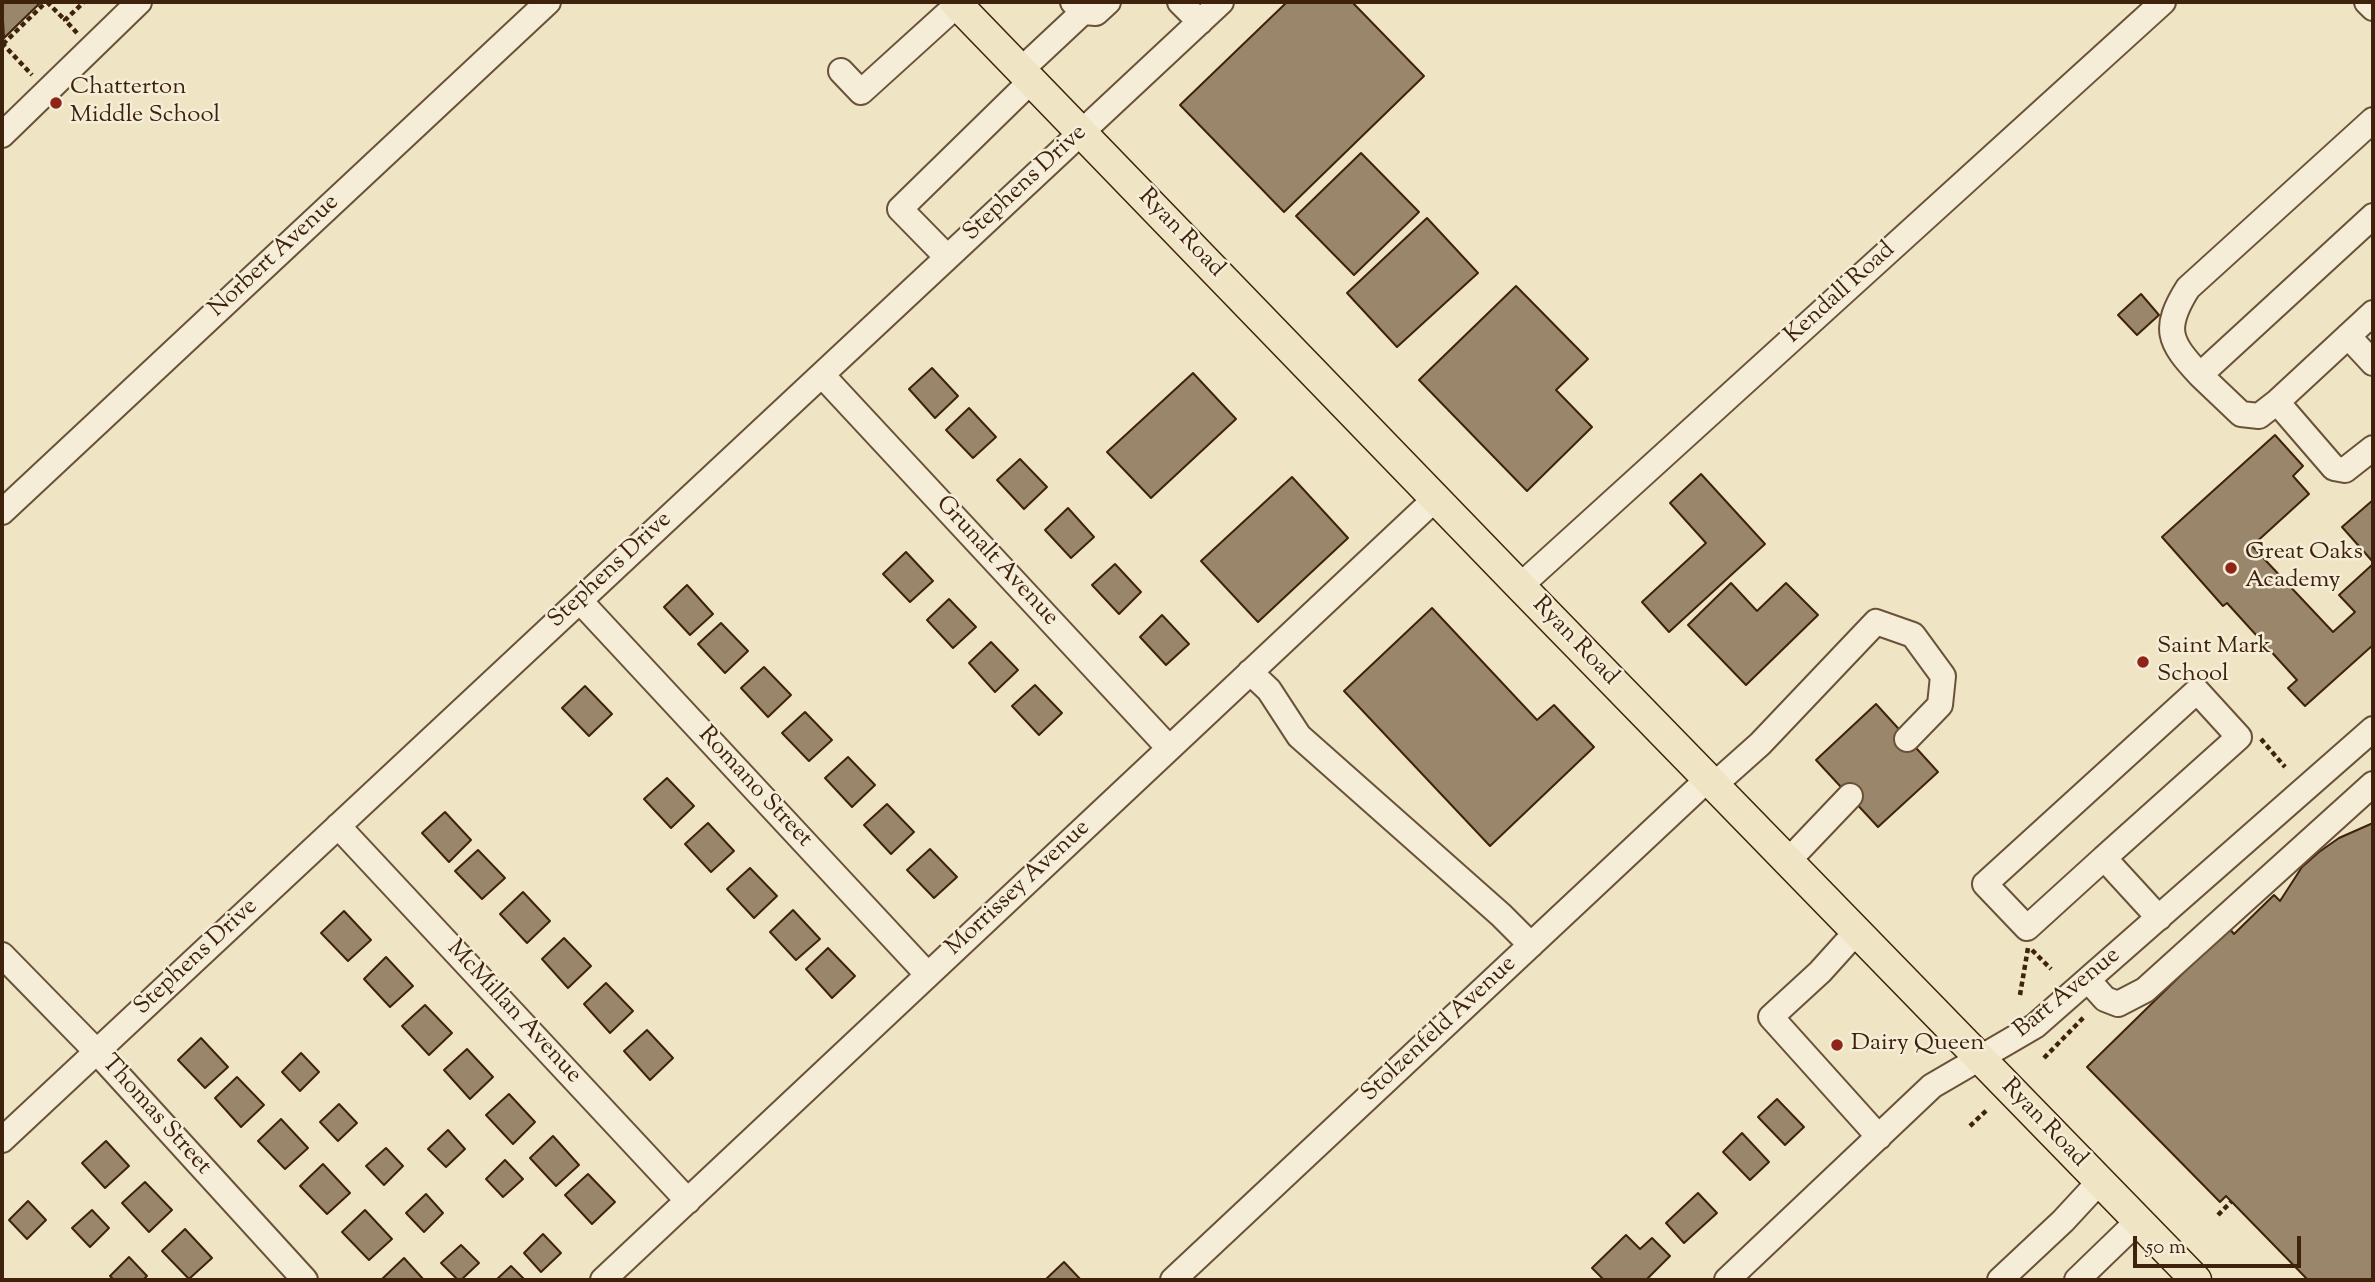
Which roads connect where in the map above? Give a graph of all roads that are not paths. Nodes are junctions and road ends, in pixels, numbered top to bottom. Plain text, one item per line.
1 (139, 2) edge
2 (548, 2) edge
3 (1108, 2) edge
4 (1180, 2) edge
5 (1221, 2) edge
6 (2163, 2) edge
7 (2367, 2) edge
8 (956, 3) edge
9 (1078, 7) edge
10 (2373, 8) edge
11 (1200, 22) junction
12 (841, 71) dead end
13 (1027, 75) junction
14 (2373, 120) edge
15 (1082, 132) junction
16 (2, 135) edge
17 (2373, 216) edge
18 (947, 257) junction
19 (2373, 313) edge
20 (2348, 336) junction
21 (2373, 363) edge
22 (822, 375) junction
23 (2200, 375) junction
24 (2277, 402) junction
25 (2373, 448) edge
26 (1436, 499) junction
27 (2, 512) edge
28 (1520, 586) junction
29 (580, 601) junction
30 (1251, 672) junction
31 (2373, 729) edge
32 (1907, 739) dead end
33 (1169, 748) junction
34 (2348, 751) junction
35 (2373, 776) edge
36 (1711, 782) junction
37 (2373, 783) edge
38 (1850, 796) dead end
39 (338, 826) junction
40 (2104, 858) junction
41 (1788, 861) junction
42 (2159, 918) junction
43 (1857, 931) junction
44 (1531, 945) junction
45 (2, 955) edge
46 (928, 975) junction
47 (2088, 980) junction
48 (97, 1052) junction
49 (1980, 1059) junction
50 (1879, 1136) junction
51 (2, 1140) edge
52 (2100, 1181) junction
53 (688, 1201) junction
54 (2138, 1221) junction
55 (305, 1280) edge
56 (603, 1280) edge
57 (1172, 1280) edge
58 (1727, 1280) edge
59 (2000, 1280) edge
60 (2077, 1280) edge
61 (2196, 1280) edge

1 - 16 street
2 - 27 street, Norbert Avenue
3 - 9 street
4 - 11 street
5 - 11 street, Stephens Drive
6 - 28 street, Kendall Road
7 - 10 street
8 - 12 street
8 - 13 main road, Ryan Road
9 - 13 street
11 - 15 street, Stephens Drive
13 - 15 main road, Ryan Road
13 - 18 street
14 - 23 street
15 - 18 street, Stephens Drive
15 - 26 main road, Ryan Road
17 - 23 street
18 - 22 street, Stephens Drive
19 - 20 street
20 - 21 street
20 - 24 street
22 - 29 street, Stephens Drive
22 - 33 street, Grunalt Avenue
23 - 24 street
24 - 25 street
26 - 28 main road, Ryan Road
26 - 30 street, Morrissey Avenue
28 - 36 main road, Ryan Road
29 - 39 street, Stephens Drive
29 - 46 street, Romano Street
30 - 33 street, Morrissey Avenue
30 - 44 street
31 - 34 street, Bart Avenue
32 - 36 street, Stolzenfeld Avenue
33 - 46 street, Morrissey Avenue
34 - 35 street
34 - 42 street, Bart Avenue
36 - 41 main road, Ryan Road
36 - 44 street, Stolzenfeld Avenue
37 - 47 street
38 - 41 street
39 - 48 street, Stephens Drive
39 - 53 street, McMillan Avenue
40 - 40 street
40 - 42 street
41 - 43 main road, Ryan Road
42 - 47 street, Bart Avenue
43 - 49 main road, Ryan Road
43 - 50 street
44 - 57 street, Stolzenfeld Avenue
45 - 48 street, Thomas Street
46 - 53 street, Morrissey Avenue
47 - 49 street, Bart Avenue
48 - 51 street, Stephens Drive
48 - 55 street, Thomas Street
49 - 50 street, Bart Avenue
49 - 52 main road, Ryan Road
50 - 58 street, Bart Avenue
52 - 54 main road, Ryan Road
52 - 59 street
53 - 56 street, Morrissey Avenue
54 - 60 street
54 - 61 main road, Ryan Road

